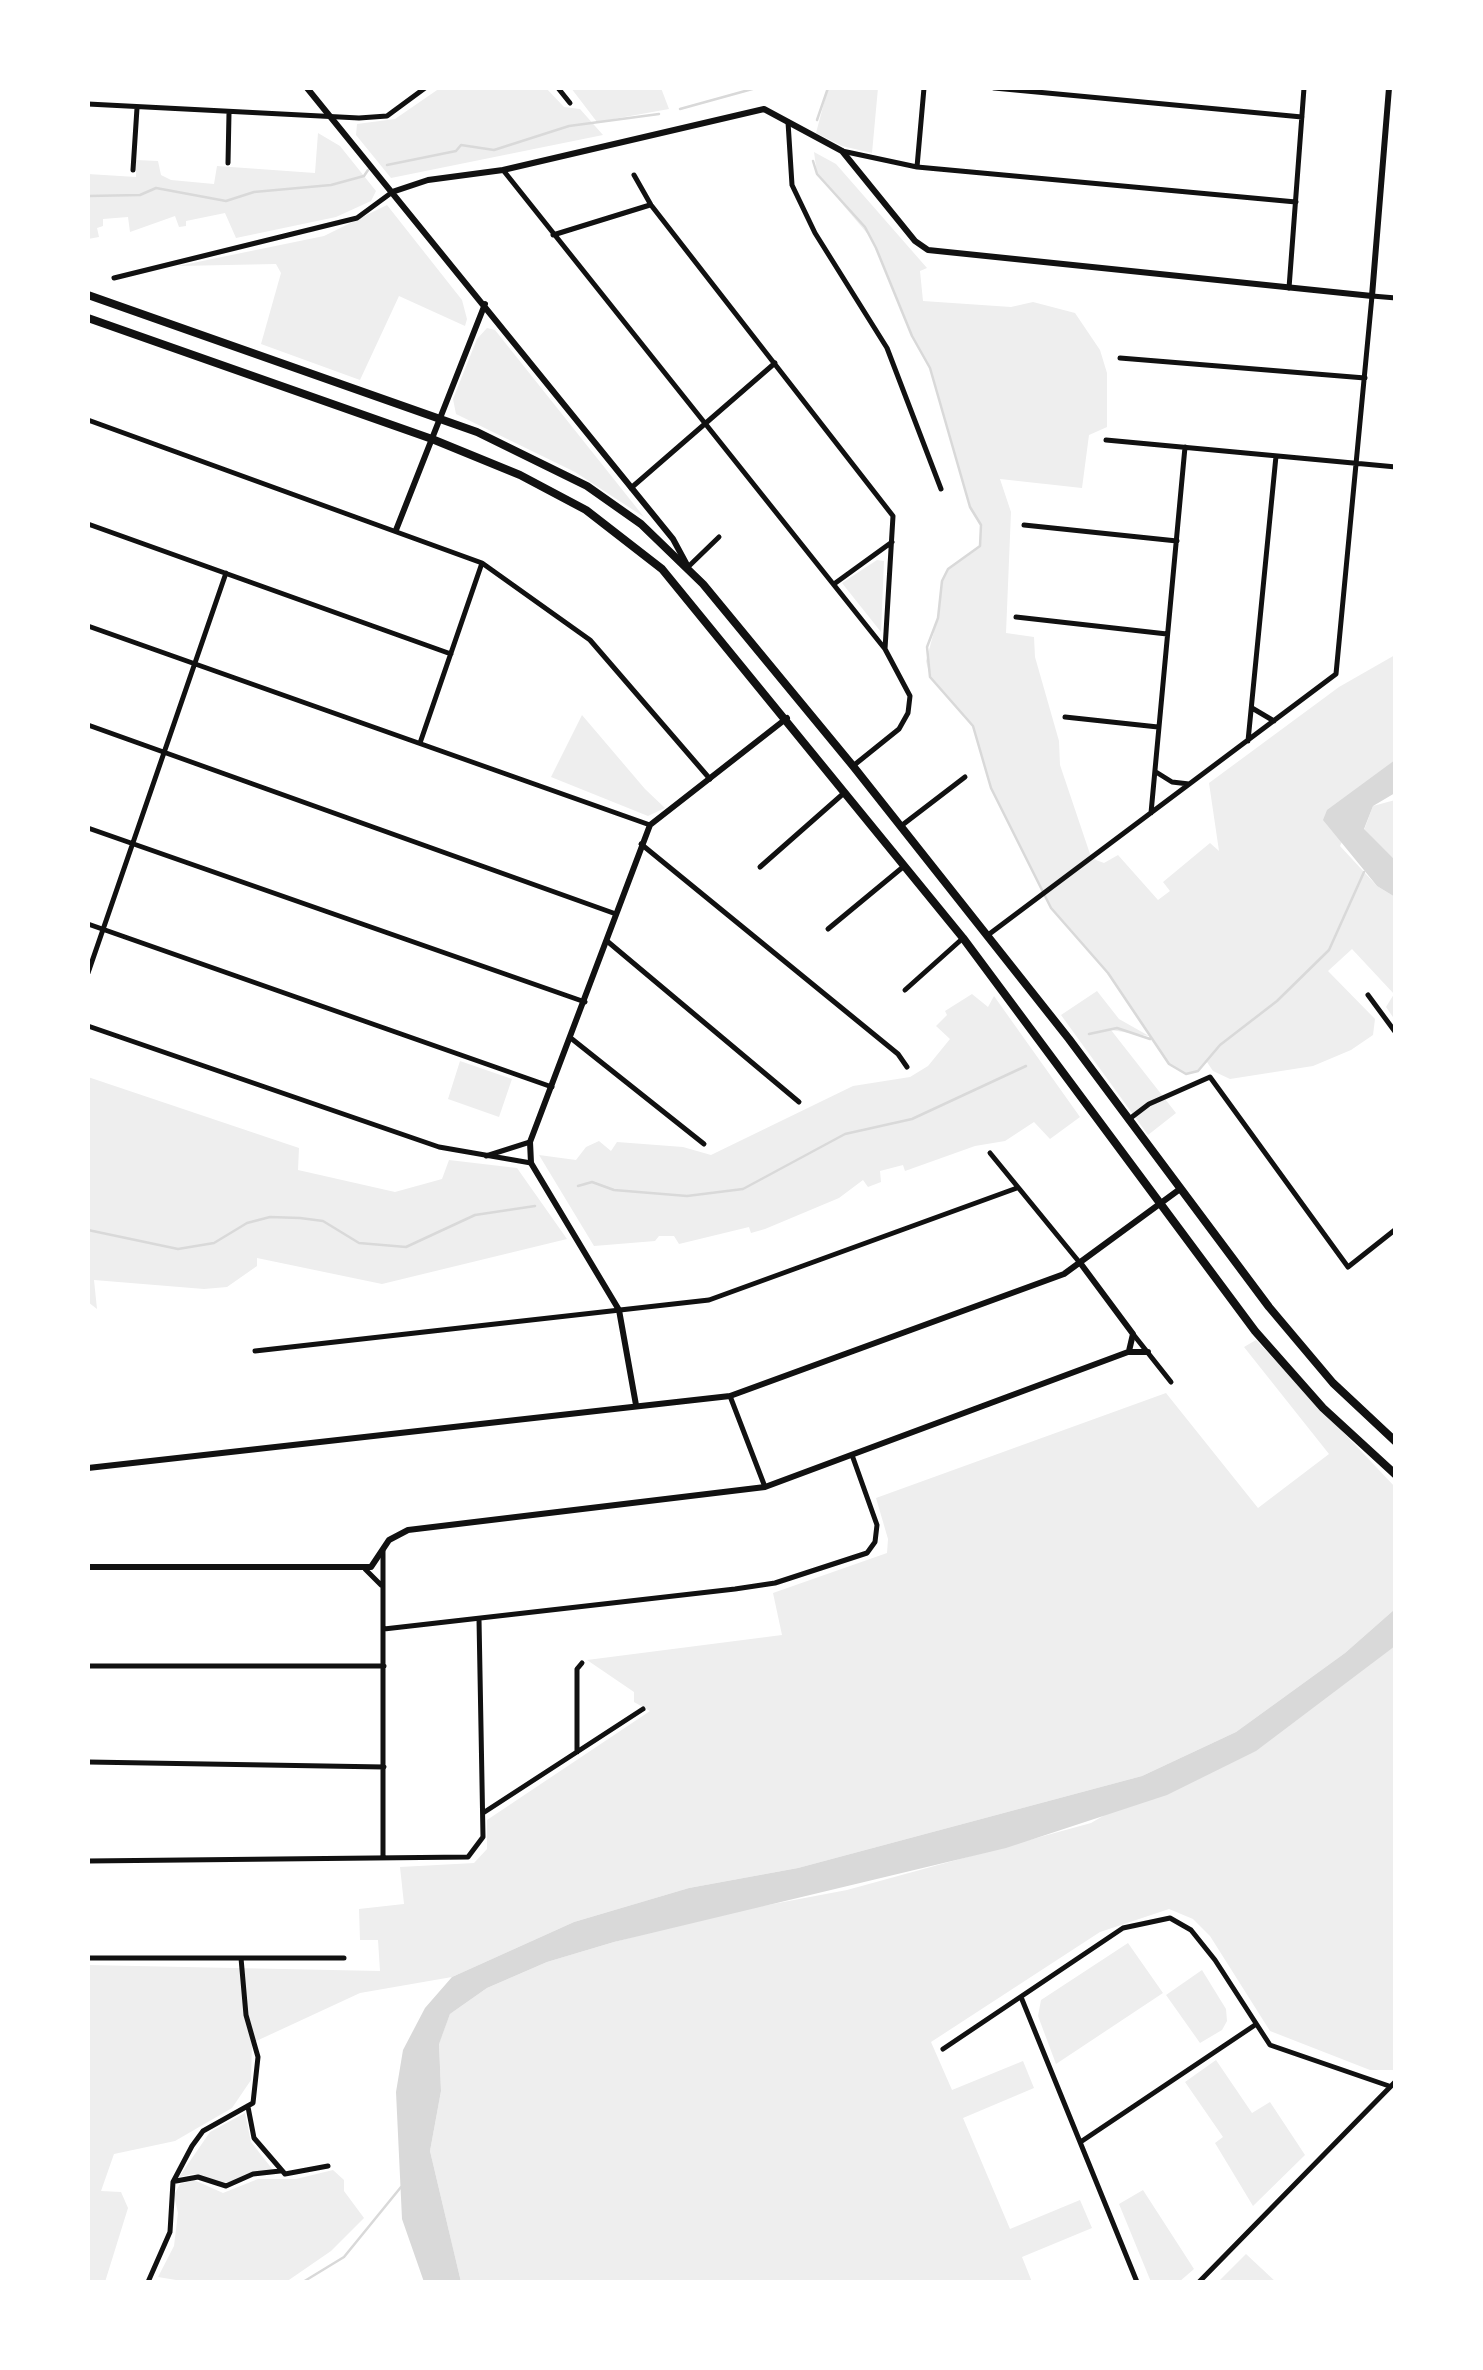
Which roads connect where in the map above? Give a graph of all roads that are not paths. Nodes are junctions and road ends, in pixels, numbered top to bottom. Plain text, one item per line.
1 (307, 88) edge
2 (425, 88) edge
3 (558, 88) edge
4 (924, 88) edge
5 (994, 88) edge
6 (1304, 88) edge
7 (1389, 88) edge
8 (570, 103) dead end
9 (88, 104) edge
10 (137, 107) junction
11 (230, 112) junction
12 (1302, 117) junction
13 (332, 118) junction
14 (788, 119) junction
15 (838, 149) junction
16 (228, 162) dead end
17 (917, 167) junction
18 (132, 170) dead end
19 (503, 170) junction
20 (634, 175) dead end
21 (392, 192) junction
22 (1296, 202) junction
23 (650, 205) junction
24 (553, 235) junction
25 (114, 278) dead end
26 (1289, 288) junction
27 (88, 295) edge
28 (1372, 296) junction
29 (1396, 298) edge
30 (485, 304) junction
31 (88, 318) edge
32 (1120, 358) dead end
33 (775, 363) junction
34 (1365, 378) junction
35 (440, 418) junction
36 (88, 420) edge
37 (703, 424) junction
38 (432, 439) junction
39 (1106, 440) dead end
40 (1185, 448) junction
41 (1276, 456) junction
42 (1359, 464) junction
43 (1396, 467) edge
44 (632, 488) junction
45 (941, 489) dead end
46 (88, 524) edge
47 (1024, 525) dead end
48 (396, 530) junction
49 (719, 538) dead end
50 (1177, 540) junction
51 (892, 542) junction
52 (482, 563) junction
53 (688, 566) junction
54 (226, 573) junction
55 (833, 585) junction
56 (1016, 616) dead end
57 (88, 626) edge
58 (1168, 634) junction
59 (885, 648) junction
60 (451, 654) junction
61 (194, 664) junction
62 (1252, 708) junction
63 (1064, 717) dead end
64 (787, 718) junction
65 (1274, 721) junction
66 (88, 725) edge
67 (1158, 728) junction
68 (1248, 741) junction
69 (420, 743) junction
70 (164, 752) junction
71 (853, 766) junction
72 (1156, 772) junction
73 (965, 778) dead end
74 (710, 779) junction
75 (1192, 784) junction
76 (846, 791) junction
77 (1151, 814) junction
78 (650, 825) junction
79 (901, 826) junction
80 (88, 828) edge
81 (640, 843) junction
82 (132, 844) junction
83 (905, 865) junction
84 (760, 867) dead end
85 (616, 914) junction
86 (88, 924) edge
87 (828, 929) dead end
88 (102, 930) junction
89 (988, 935) junction
90 (963, 938) junction
91 (607, 941) junction
92 (974, 954) junction
93 (88, 973) edge
94 (905, 990) dead end
95 (1368, 995) dead end
96 (585, 1002) junction
97 (88, 1026) edge
98 (1396, 1033) edge
99 (572, 1039) junction
100 (907, 1067) dead end
101 (552, 1087) junction
102 (799, 1102) dead end
103 (1128, 1120) junction
104 (530, 1142) junction
105 (704, 1144) dead end
106 (990, 1154) dead end
107 (482, 1157) junction
108 (531, 1163) junction
109 (1017, 1188) junction
110 (1180, 1189) junction
111 (1159, 1206) junction
112 (1396, 1229) edge
113 (1081, 1264) junction
114 (619, 1310) junction
115 (1133, 1334) junction
116 (256, 1351) dead end
117 (1128, 1352) junction
118 (1148, 1352) junction
119 (1171, 1382) dead end
120 (730, 1396) junction
121 (636, 1405) junction
122 (1396, 1442) edge
123 (852, 1455) junction
124 (88, 1468) edge
125 (1396, 1475) edge
126 (765, 1487) junction
127 (383, 1547) junction
128 (88, 1567) edge
129 (354, 1568) junction
130 (383, 1588) junction
131 (479, 1619) junction
132 (384, 1628) junction
133 (582, 1662) dead end
134 (88, 1666) edge
135 (384, 1666) junction
136 (643, 1709) dead end
137 (577, 1752) junction
138 (88, 1762) edge
139 (384, 1768) junction
140 (484, 1812) junction
141 (383, 1858) junction
142 (88, 1860) edge
143 (88, 1958) edge
144 (241, 1958) junction
145 (344, 1958) dead end
146 (1022, 1997) junction
147 (1255, 2025) junction
148 (943, 2049) dead end
149 (1392, 2083) edge
150 (248, 2107) junction
151 (1082, 2141) junction
152 (328, 2166) dead end
153 (281, 2172) junction
154 (173, 2182) junction
155 (148, 2282) edge
156 (1137, 2282) edge
157 (1199, 2282) edge

1 - 13 street
2 - 13 street
3 - 8 street
4 - 17 street
5 - 12 street
6 - 12 street
7 - 28 street
9 - 10 street
10 - 11 street
10 - 18 street
11 - 13 street
11 - 16 street
12 - 22 street
13 - 21 street
14 - 15 street
14 - 19 street
14 - 45 street
15 - 17 street
15 - 26 street
17 - 22 street
19 - 21 street
19 - 24 street
20 - 23 street
21 - 25 street
21 - 30 street
22 - 26 street
23 - 24 street
23 - 33 street
24 - 37 street
26 - 28 street
27 - 35 main road
28 - 29 street
28 - 34 street
30 - 35 street
30 - 44 street
31 - 38 main road
32 - 34 street
33 - 37 street
33 - 51 street
34 - 42 street
35 - 38 street
35 - 53 main road
36 - 48 street
37 - 44 street
37 - 55 street
38 - 48 street
38 - 64 main road
39 - 40 street
40 - 41 street
40 - 50 street
41 - 42 street
41 - 62 street
42 - 43 street
42 - 65 street
44 - 53 street
46 - 54 street
47 - 50 street
48 - 52 street
49 - 53 street
50 - 58 street
51 - 55 street
51 - 59 street
52 - 60 street
52 - 74 street
53 - 71 main road
54 - 60 street
54 - 61 street
55 - 59 street
56 - 58 street
57 - 61 street
58 - 67 street
59 - 71 street
60 - 69 street
61 - 69 street
61 - 70 street
62 - 65 street
62 - 68 street
63 - 67 street
64 - 74 street
64 - 76 main road
65 - 68 street
66 - 70 street
67 - 72 street
68 - 75 street
69 - 78 street
70 - 82 street
70 - 85 street
71 - 79 main road
72 - 75 street
72 - 77 street
73 - 79 street
74 - 78 street
75 - 77 street
76 - 83 main road
76 - 84 street
77 - 89 street
78 - 81 street
79 - 89 main road
80 - 82 street
81 - 85 street
81 - 100 street
82 - 88 street
82 - 96 street
83 - 87 street
83 - 90 main road
85 - 91 street
86 - 88 street
88 - 93 street
88 - 101 street
89 - 92 main road
89 - 103 main road
90 - 92 main road
90 - 94 street
91 - 96 street
91 - 102 street
92 - 111 main road
95 - 98 street
96 - 99 street
97 - 107 street
99 - 101 street
99 - 105 street
101 - 104 street
103 - 110 main road
103 - 112 street
104 - 107 street
104 - 108 street
106 - 109 street
107 - 108 street
108 - 114 street
109 - 113 street
109 - 114 street
110 - 111 street
110 - 122 main road
111 - 113 street
111 - 125 main road
113 - 115 street
113 - 120 street
114 - 116 street
114 - 121 street
115 - 117 street
115 - 118 street
117 - 118 street
117 - 123 street
118 - 119 street
120 - 121 street
120 - 126 street
121 - 124 street
123 - 126 street
123 - 131 street
126 - 127 street
127 - 129 street
127 - 130 street
128 - 129 street
129 - 130 street
130 - 132 street
131 - 132 street
131 - 140 street
132 - 135 street
133 - 137 street
134 - 135 street
135 - 139 street
136 - 137 street
137 - 140 street
138 - 139 street
139 - 141 street
140 - 141 street
141 - 142 street
143 - 144 street
144 - 145 street
144 - 150 street
146 - 147 street
146 - 148 street
146 - 151 street
147 - 149 street
147 - 151 street
149 - 157 street
150 - 153 street
150 - 154 street
151 - 156 street
152 - 153 street
153 - 154 street
154 - 155 street

